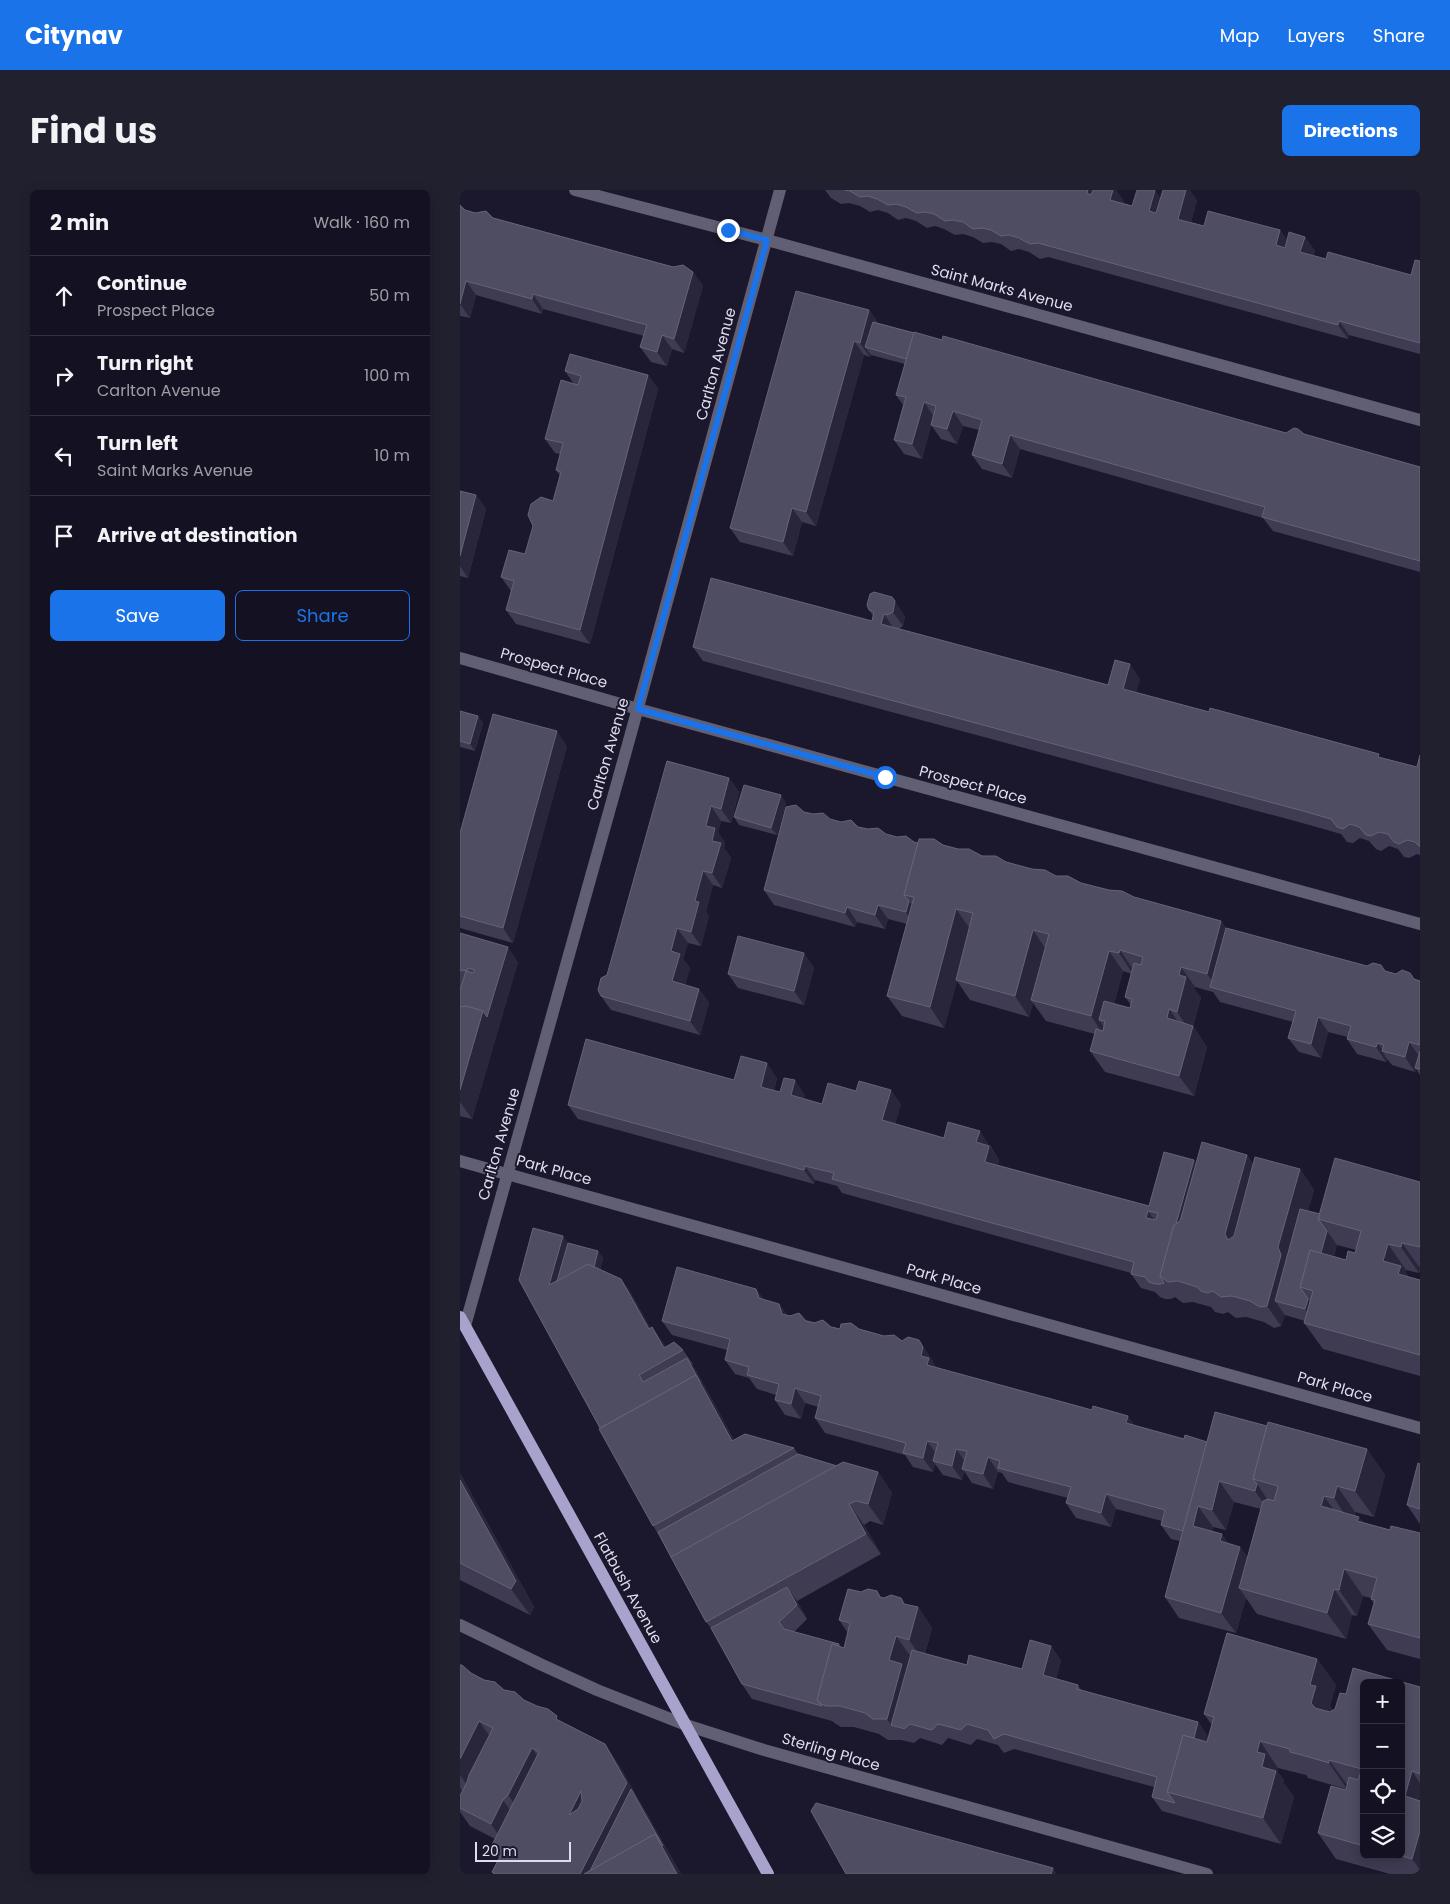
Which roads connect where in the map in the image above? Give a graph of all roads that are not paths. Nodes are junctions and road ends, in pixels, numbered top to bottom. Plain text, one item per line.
1 (575, 190) edge
2 (780, 190) edge
3 (767, 240) junction
4 (1420, 420) edge
5 (460, 658) edge
6 (638, 709) junction
7 (1420, 924) edge
8 (460, 1161) edge
9 (508, 1174) junction
10 (462, 1322) edge
11 (1420, 1428) edge
12 (460, 1625) edge
13 (686, 1725) junction
14 (768, 1874) edge
15 (1207, 1874) edge

1 - 3 street, Saint Marks Avenue
2 - 3 street, Carlton Avenue
3 - 4 street, Saint Marks Avenue
3 - 6 street, Carlton Avenue
5 - 6 street, Prospect Place
6 - 7 street, Prospect Place
6 - 9 street, Carlton Avenue
8 - 9 street, Park Place
9 - 10 street, Carlton Avenue
9 - 11 street, Park Place
10 - 13 main road, Flatbush Avenue
12 - 13 street, Sterling Place
13 - 14 main road, Flatbush Avenue
13 - 15 street, Sterling Place

